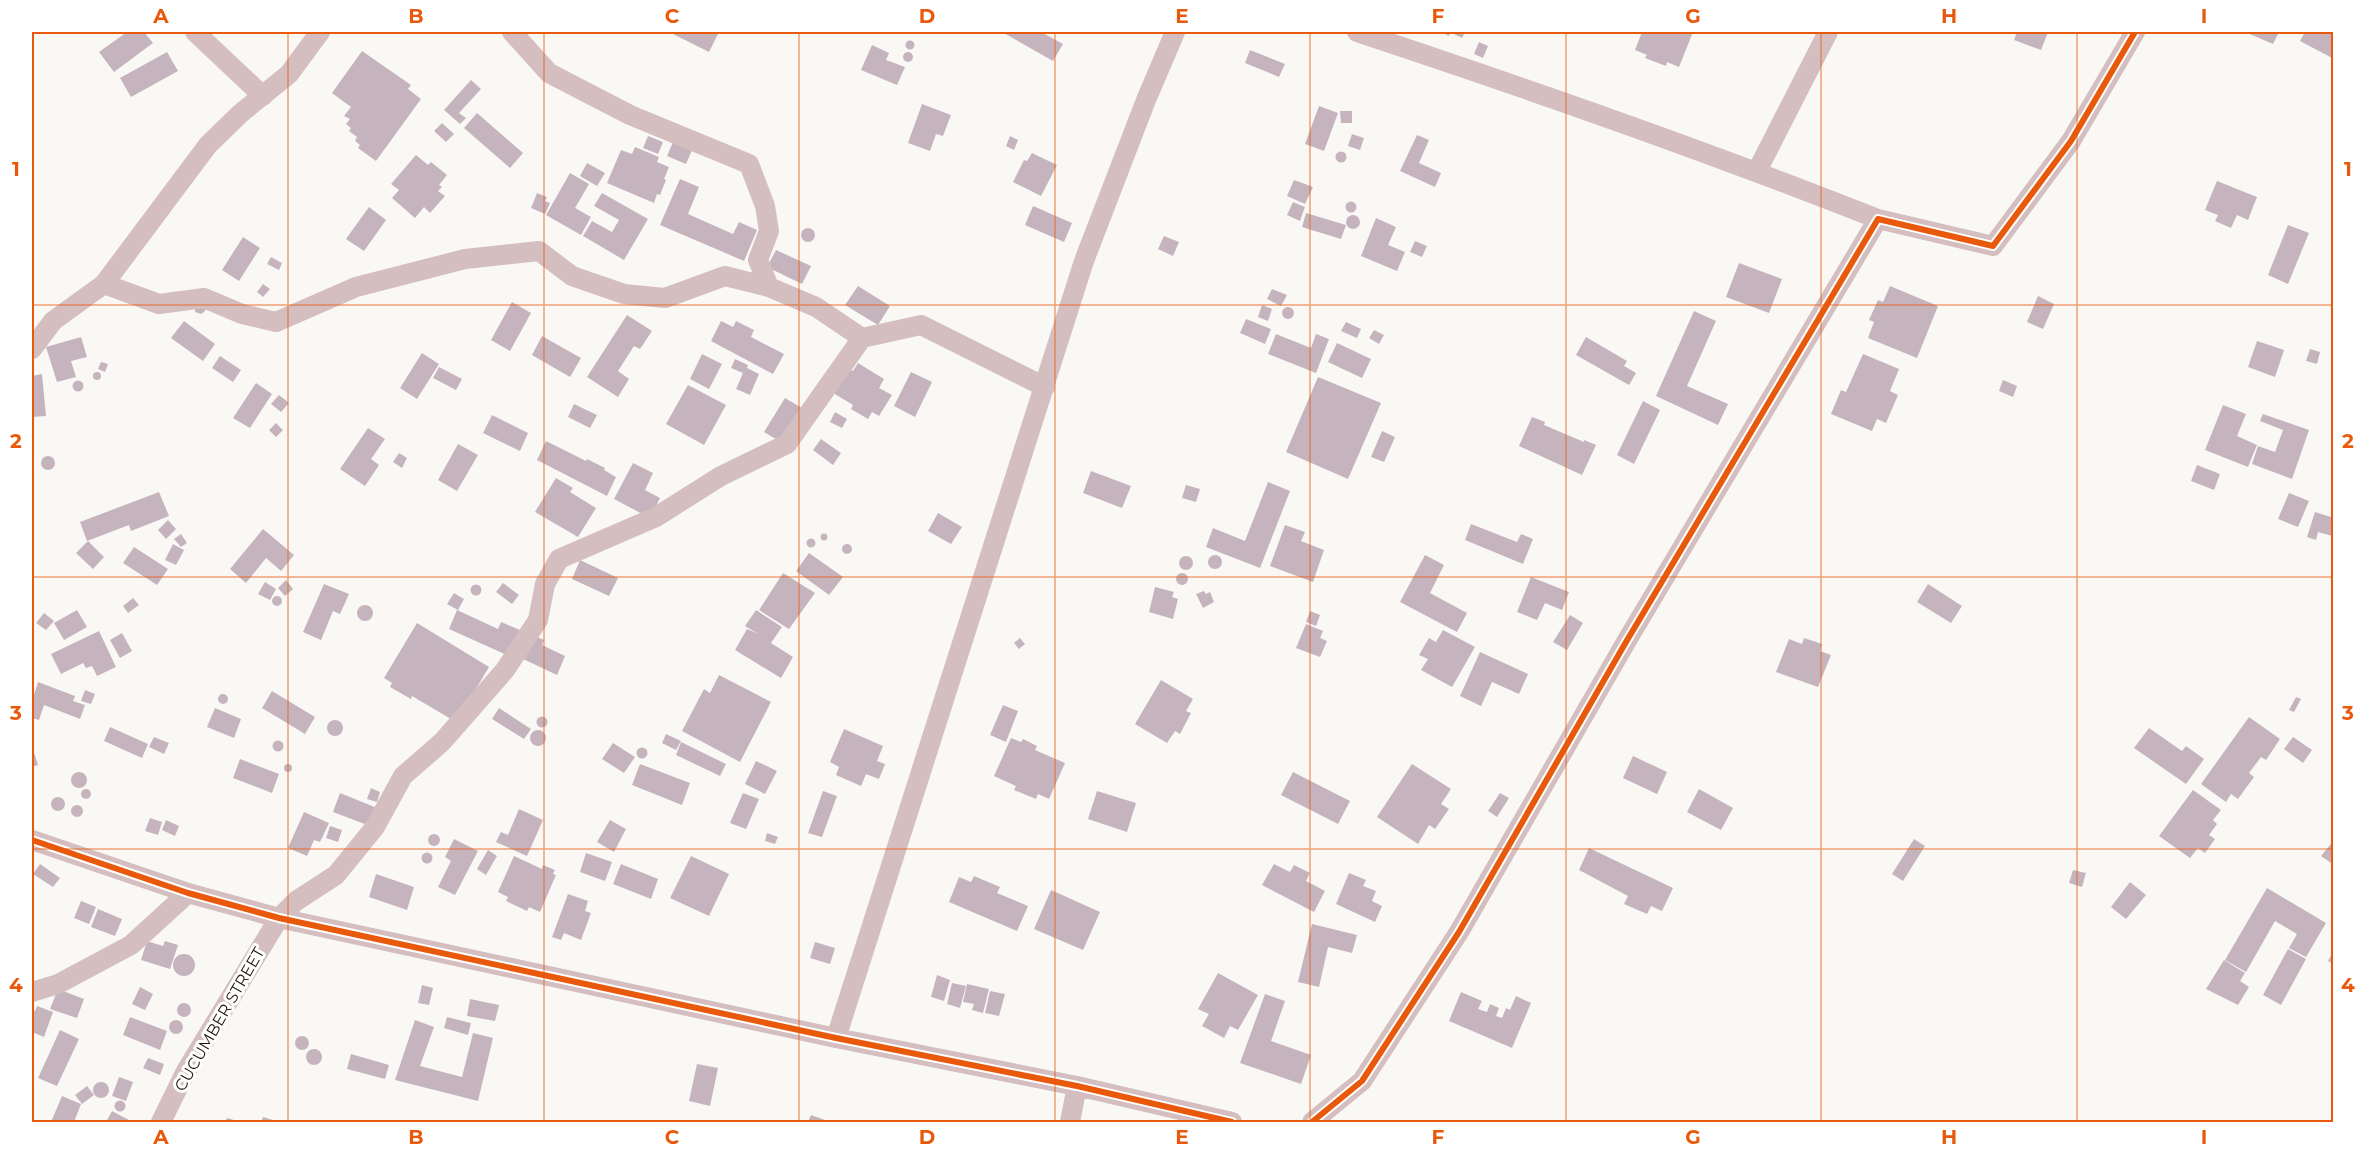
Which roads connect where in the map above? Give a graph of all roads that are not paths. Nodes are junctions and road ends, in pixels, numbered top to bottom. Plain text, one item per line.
1 (195, 32) edge
2 (320, 32) edge
3 (512, 32) edge
4 (1175, 32) edge
5 (1357, 32) edge
6 (1828, 32) edge
7 (2135, 32) edge
8 (263, 96) junction
9 (1757, 171) junction
10 (1878, 219) junction
11 (104, 284) junction
12 (769, 287) junction
13 (862, 338) junction
14 (32, 349) edge
15 (1045, 387) junction
16 (32, 840) edge
17 (188, 893) junction
18 (279, 918) junction
19 (32, 992) edge
20 (836, 1038) junction
21 (1077, 1086) junction
22 (161, 1122) edge
23 (1070, 1122) edge
24 (1232, 1122) edge
25 (1312, 1122) edge

1 - 8 street
2 - 8 street
3 - 12 street
4 - 15 street
5 - 9 street
6 - 9 street
7 - 10 street
8 - 11 street
9 - 10 street
10 - 25 street
11 - 12 street
11 - 14 street
12 - 13 street
13 - 15 street
13 - 18 street, CUCUMBER STREET
15 - 20 street
16 - 17 street
17 - 18 street
17 - 19 street
18 - 20 street
18 - 22 street, CUCUMBER STREET
20 - 21 street
21 - 23 street
21 - 24 street

